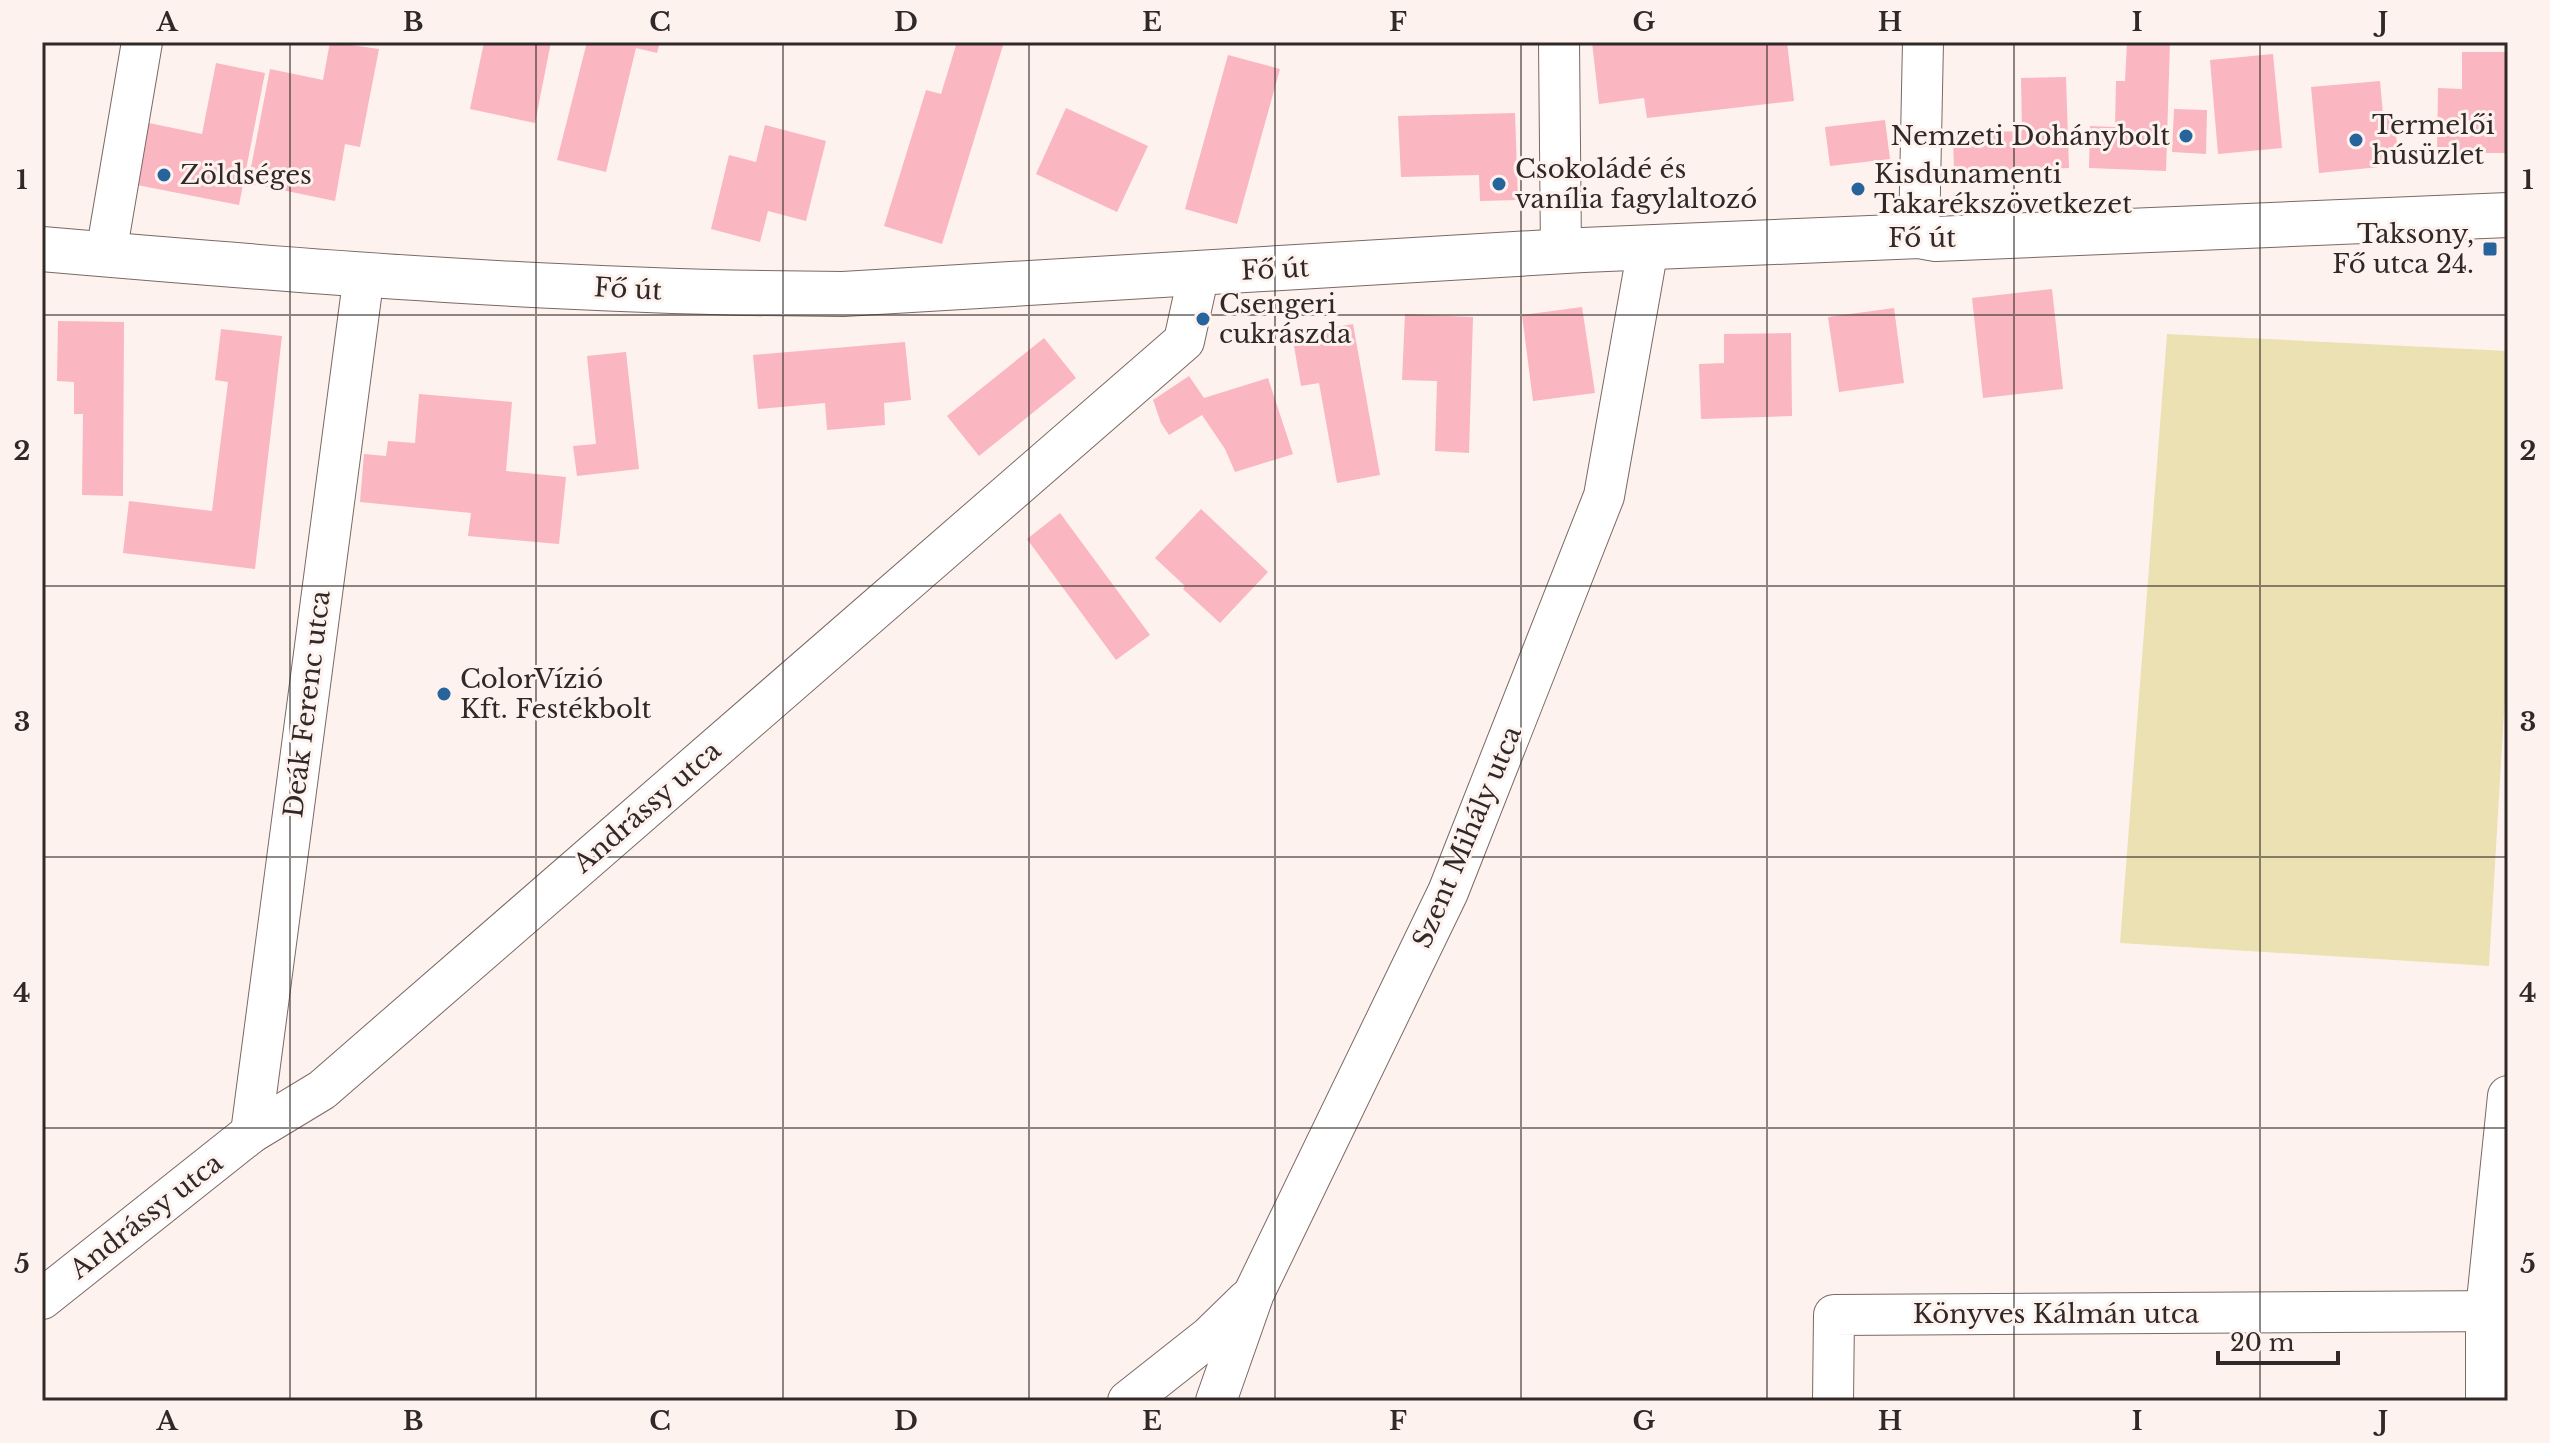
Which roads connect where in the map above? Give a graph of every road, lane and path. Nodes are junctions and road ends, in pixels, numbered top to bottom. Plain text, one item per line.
1 (142, 42) edge
2 (1559, 42) edge
3 (1923, 42) edge
4 (2508, 215) edge
5 (1919, 236) junction
6 (1648, 248) junction
7 (42, 249) edge
8 (1561, 252) junction
9 (106, 254) junction
10 (1199, 273) junction
11 (364, 274) junction
12 (2508, 1096) edge
13 (251, 1133) junction
14 (1254, 1293) junction
15 (42, 1299) edge
16 (2497, 1311) edge
17 (1133, 1400) edge
18 (1216, 1401) edge
19 (1833, 1401) edge
20 (2486, 1401) edge

1 - 9 street
2 - 8 street
3 - 5 street
4 - 5 main road, Fő út
5 - 6 main road, Fő út
6 - 8 main road, Fő út
6 - 14 street, Szent Mihály utca
7 - 9 main road, Fő út
8 - 10 main road, Fő út
9 - 11 main road, Fő út
10 - 11 main road, Fő út
10 - 13 street, Andrássy utca
11 - 13 street, Deák Ferenc utca
12 - 16 street
13 - 15 street, Andrássy utca
14 - 17 street
14 - 18 street, Szent Mihály utca
16 - 19 street, Könyves Kálmán utca
16 - 20 street

